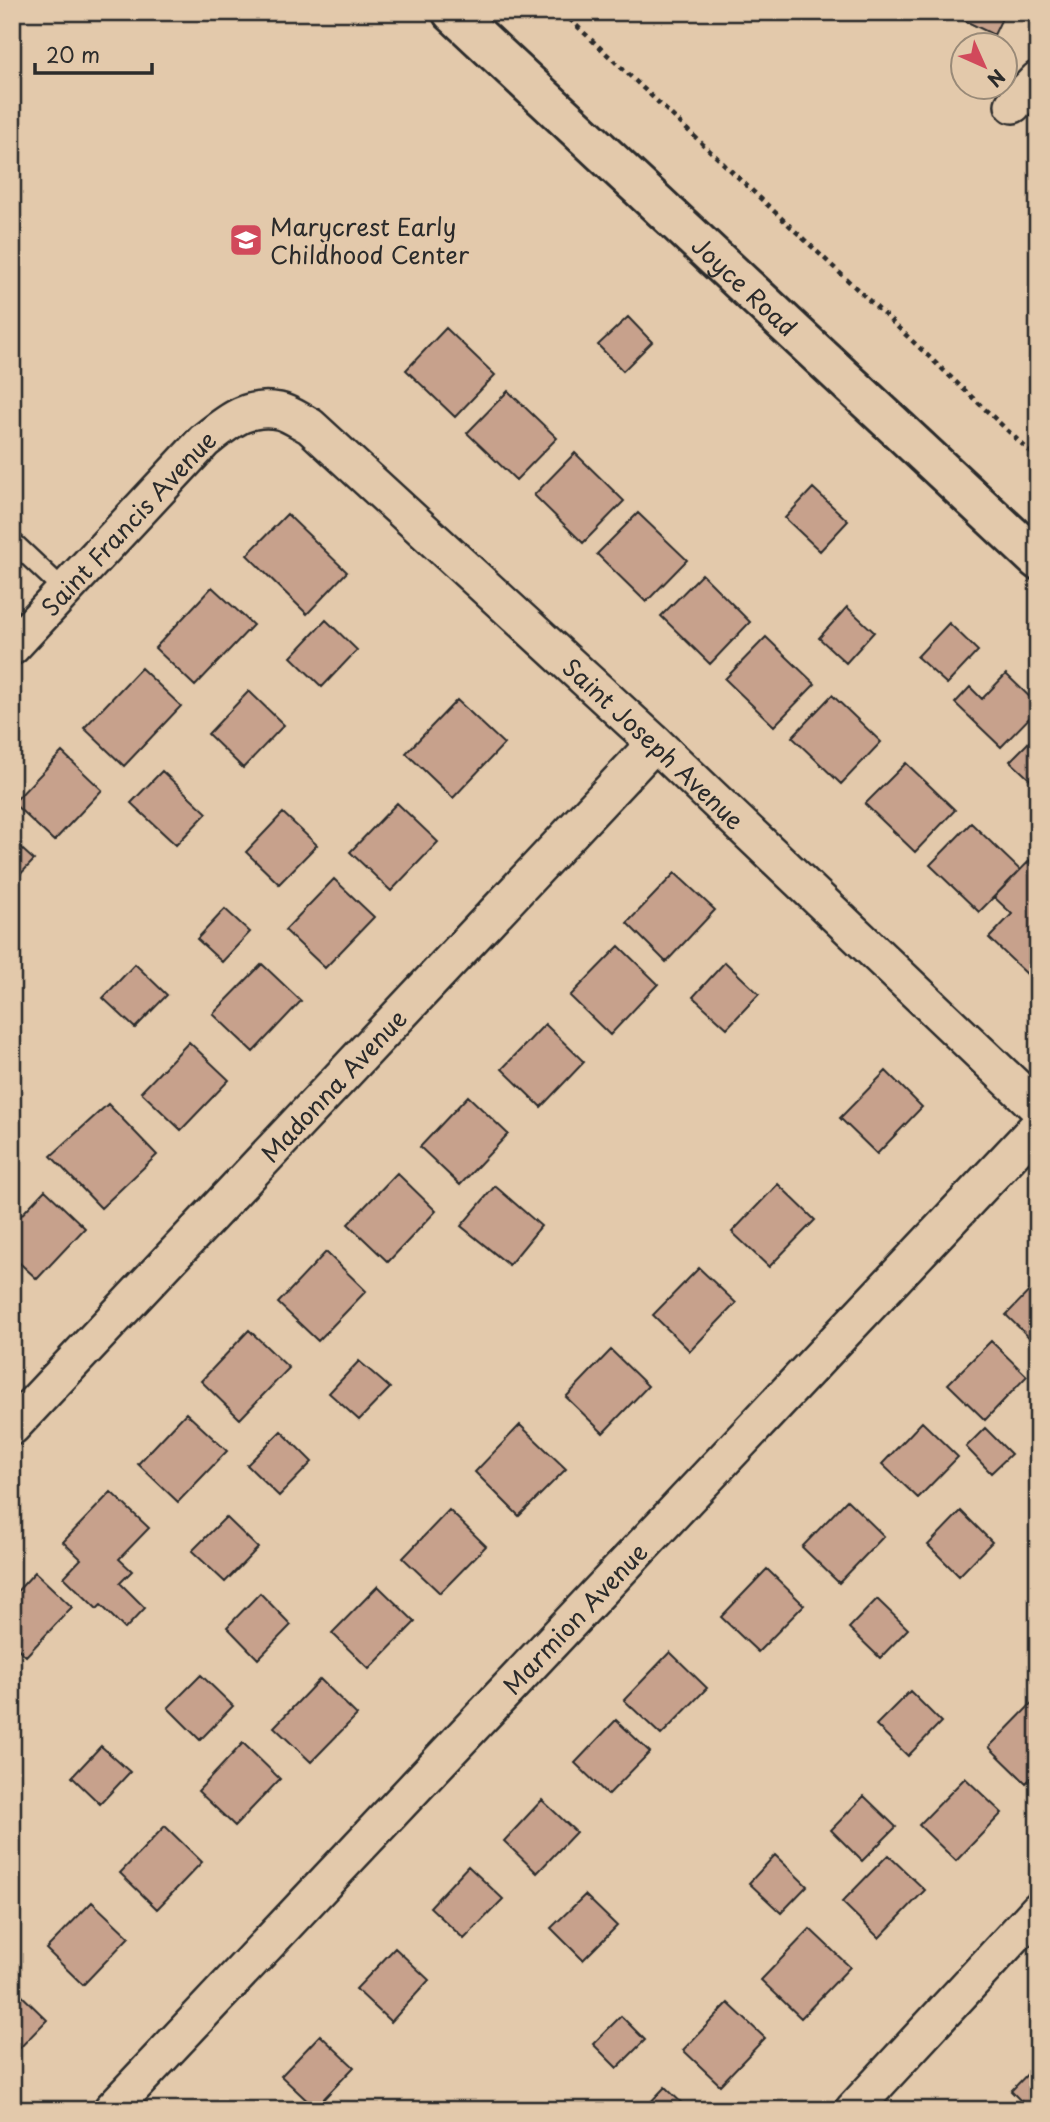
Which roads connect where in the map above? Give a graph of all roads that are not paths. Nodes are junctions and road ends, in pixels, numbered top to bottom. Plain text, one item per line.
1 (452, 12) edge
2 (1038, 79) edge
3 (1013, 105) dead end
4 (252, 410) joint
5 (12, 541) edge
6 (1038, 560) edge
7 (65, 591) junction
8 (12, 648) edge
9 (655, 743) junction
10 (1038, 1108) edge
11 (1038, 1126) edge
12 (12, 1427) edge
13 (1038, 1910) edge
14 (111, 2110) edge
15 (853, 2110) edge

1 - 6 street, Joyce Road
2 - 3 street
4 - 7 street, Saint Francis Avenue
4 - 9 street, Saint Joseph Avenue
5 - 7 lane
7 - 8 street, Saint Francis Avenue
9 - 10 street, Saint Joseph Avenue
9 - 12 street, Madonna Avenue
11 - 14 street, Marmion Avenue
13 - 15 street

